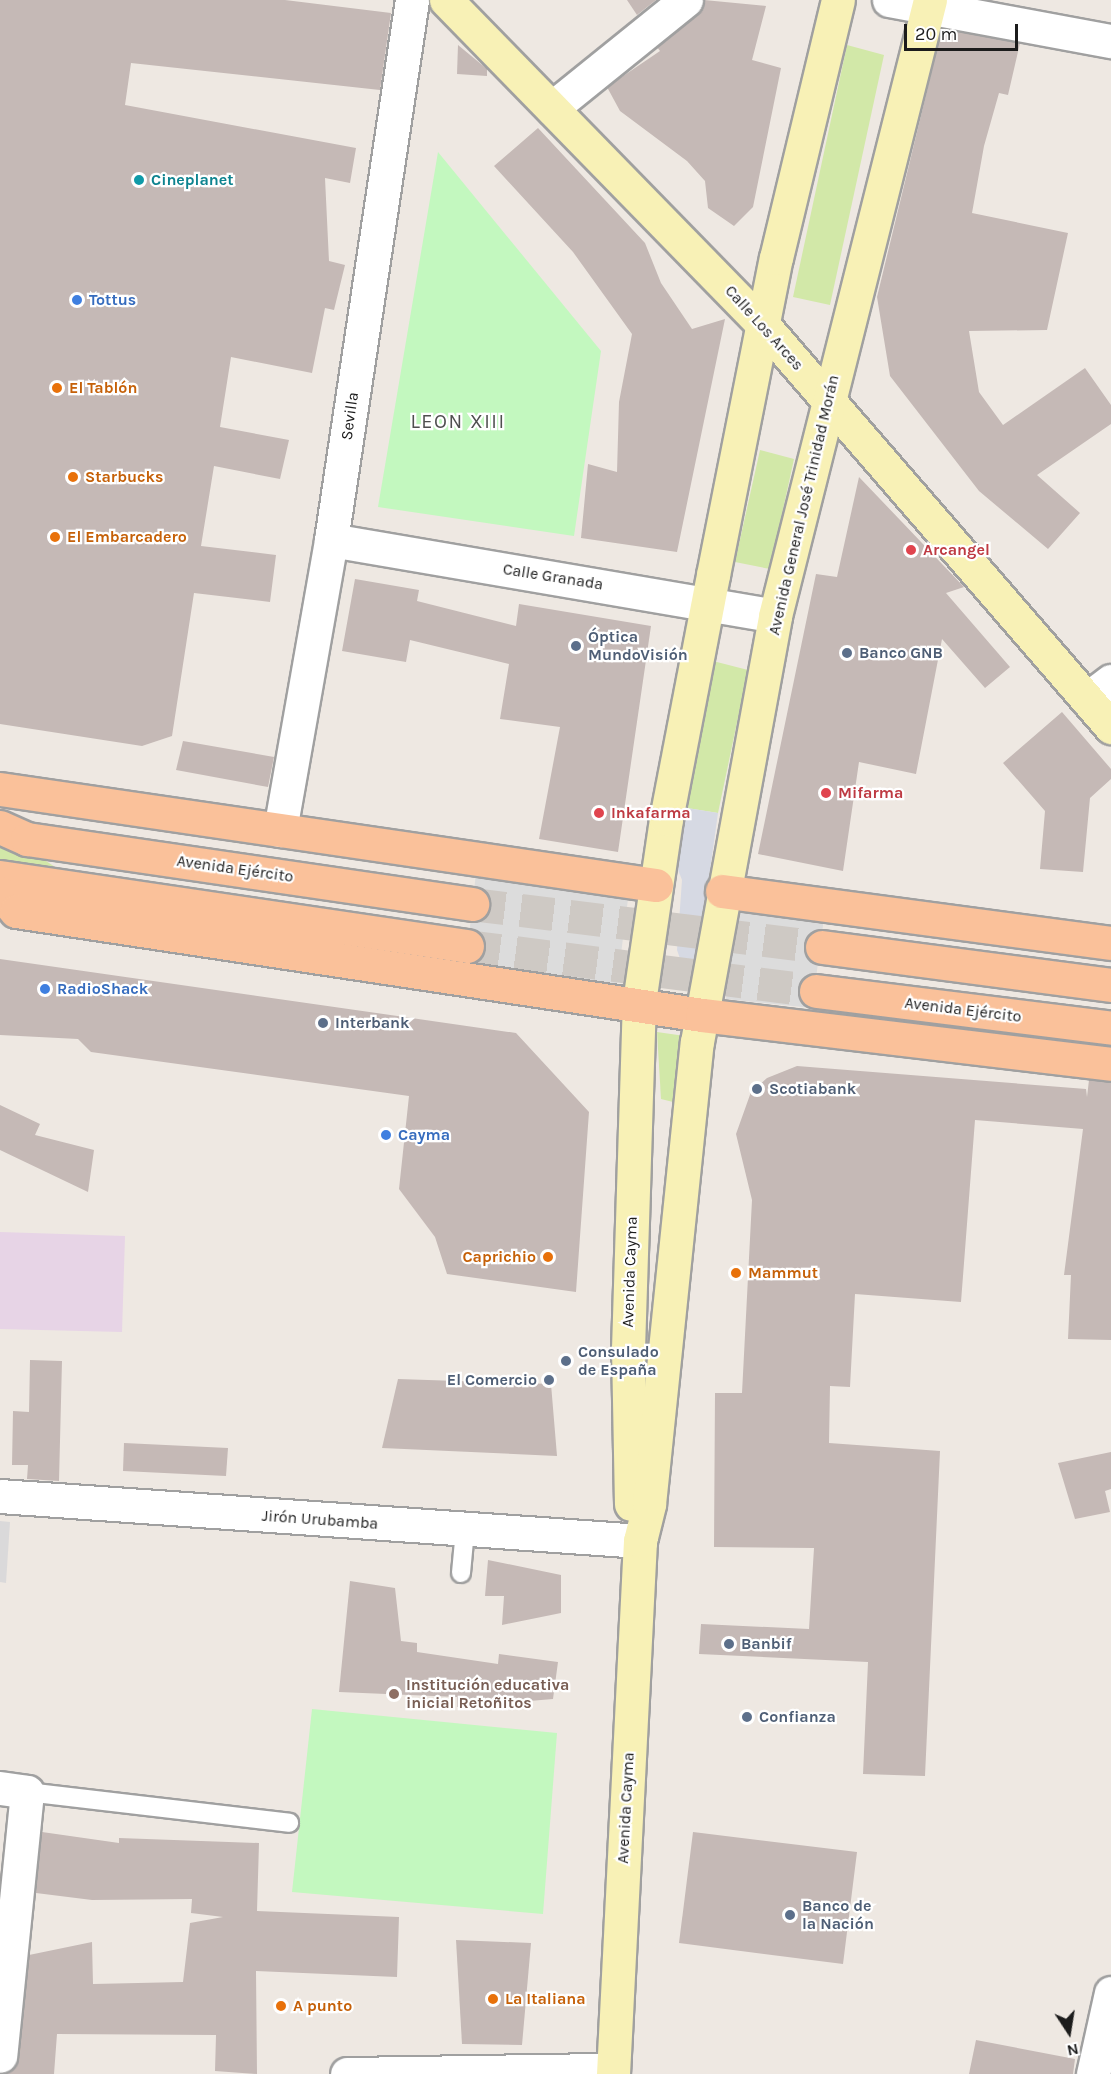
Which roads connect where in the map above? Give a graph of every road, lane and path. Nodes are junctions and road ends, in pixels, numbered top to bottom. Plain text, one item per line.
1 (412, 0) edge
2 (446, 0) edge
3 (686, 0) edge
4 (838, 0) edge
5 (889, 0) edge
6 (929, 5) edge
7 (1111, 41) edge
8 (552, 108) junction
9 (763, 325) junction
10 (827, 399) junction
11 (331, 540) junction
12 (708, 603) junction
13 (775, 616) junction
14 (1099, 690) edge
15 (1111, 727) edge
16 (0, 789) edge
17 (0, 827) edge
18 (280, 830) junction
19 (0, 877) edge
20 (656, 885) junction
21 (722, 891) junction
22 (0, 893) edge
23 (472, 904) tunnel mouth
24 (1111, 943) edge
25 (467, 946) tunnel mouth
26 (822, 947) tunnel mouth
27 (1111, 985) edge
28 (816, 991) tunnel mouth
29 (639, 1002) junction
30 (702, 1015) junction
31 (1111, 1028) edge
32 (1111, 1064) edge
33 (0, 1496) edge
34 (465, 1530) junction
35 (640, 1541) junction
36 (461, 1573) dead end
37 (14, 1790) edge
38 (289, 1823) dead end
39 (1111, 1993) edge
40 (0, 2056) edge
41 (613, 2072) edge
42 (347, 2074) edge
43 (1094, 2074) edge

1 - 11 street, Sevilla
2 - 8 main road, Calle Los Arces
3 - 8 street
4 - 9 main road
5 - 6 street
6 - 7 street
6 - 10 main road, Avenida General José Trinidad Morán
8 - 9 main road, Calle Los Arces
9 - 10 main road, Calle Los Arces
9 - 12 main road
10 - 13 main road, Avenida General José Trinidad Morán
10 - 14 main road, Calle Los Arces
11 - 12 street, Calle Granada
11 - 18 street, Sevilla
12 - 13 street, Calle Granada
12 - 20 main road
13 - 21 main road, Avenida General José Trinidad Morán
14 - 15 main road, Calle Los Arces
16 - 18 main road
17 - 23 main road, Avenida Ejército
18 - 20 main road
19 - 25 main road
20 - 29 main road
21 - 24 main road
21 - 30 main road, Avenida General José Trinidad Morán
22 - 29 main road
26 - 27 main road
28 - 31 main road, Avenida Ejército
29 - 30 main road
29 - 35 main road, Avenida Cayma
30 - 32 main road
30 - 35 main road, Avenida Cayma
33 - 34 street, Jirón Urubamba
34 - 35 street, Jirón Urubamba
34 - 36 lane
35 - 41 main road, Avenida Cayma
37 - 38 lane
37 - 40 street
39 - 43 street
41 - 42 street

